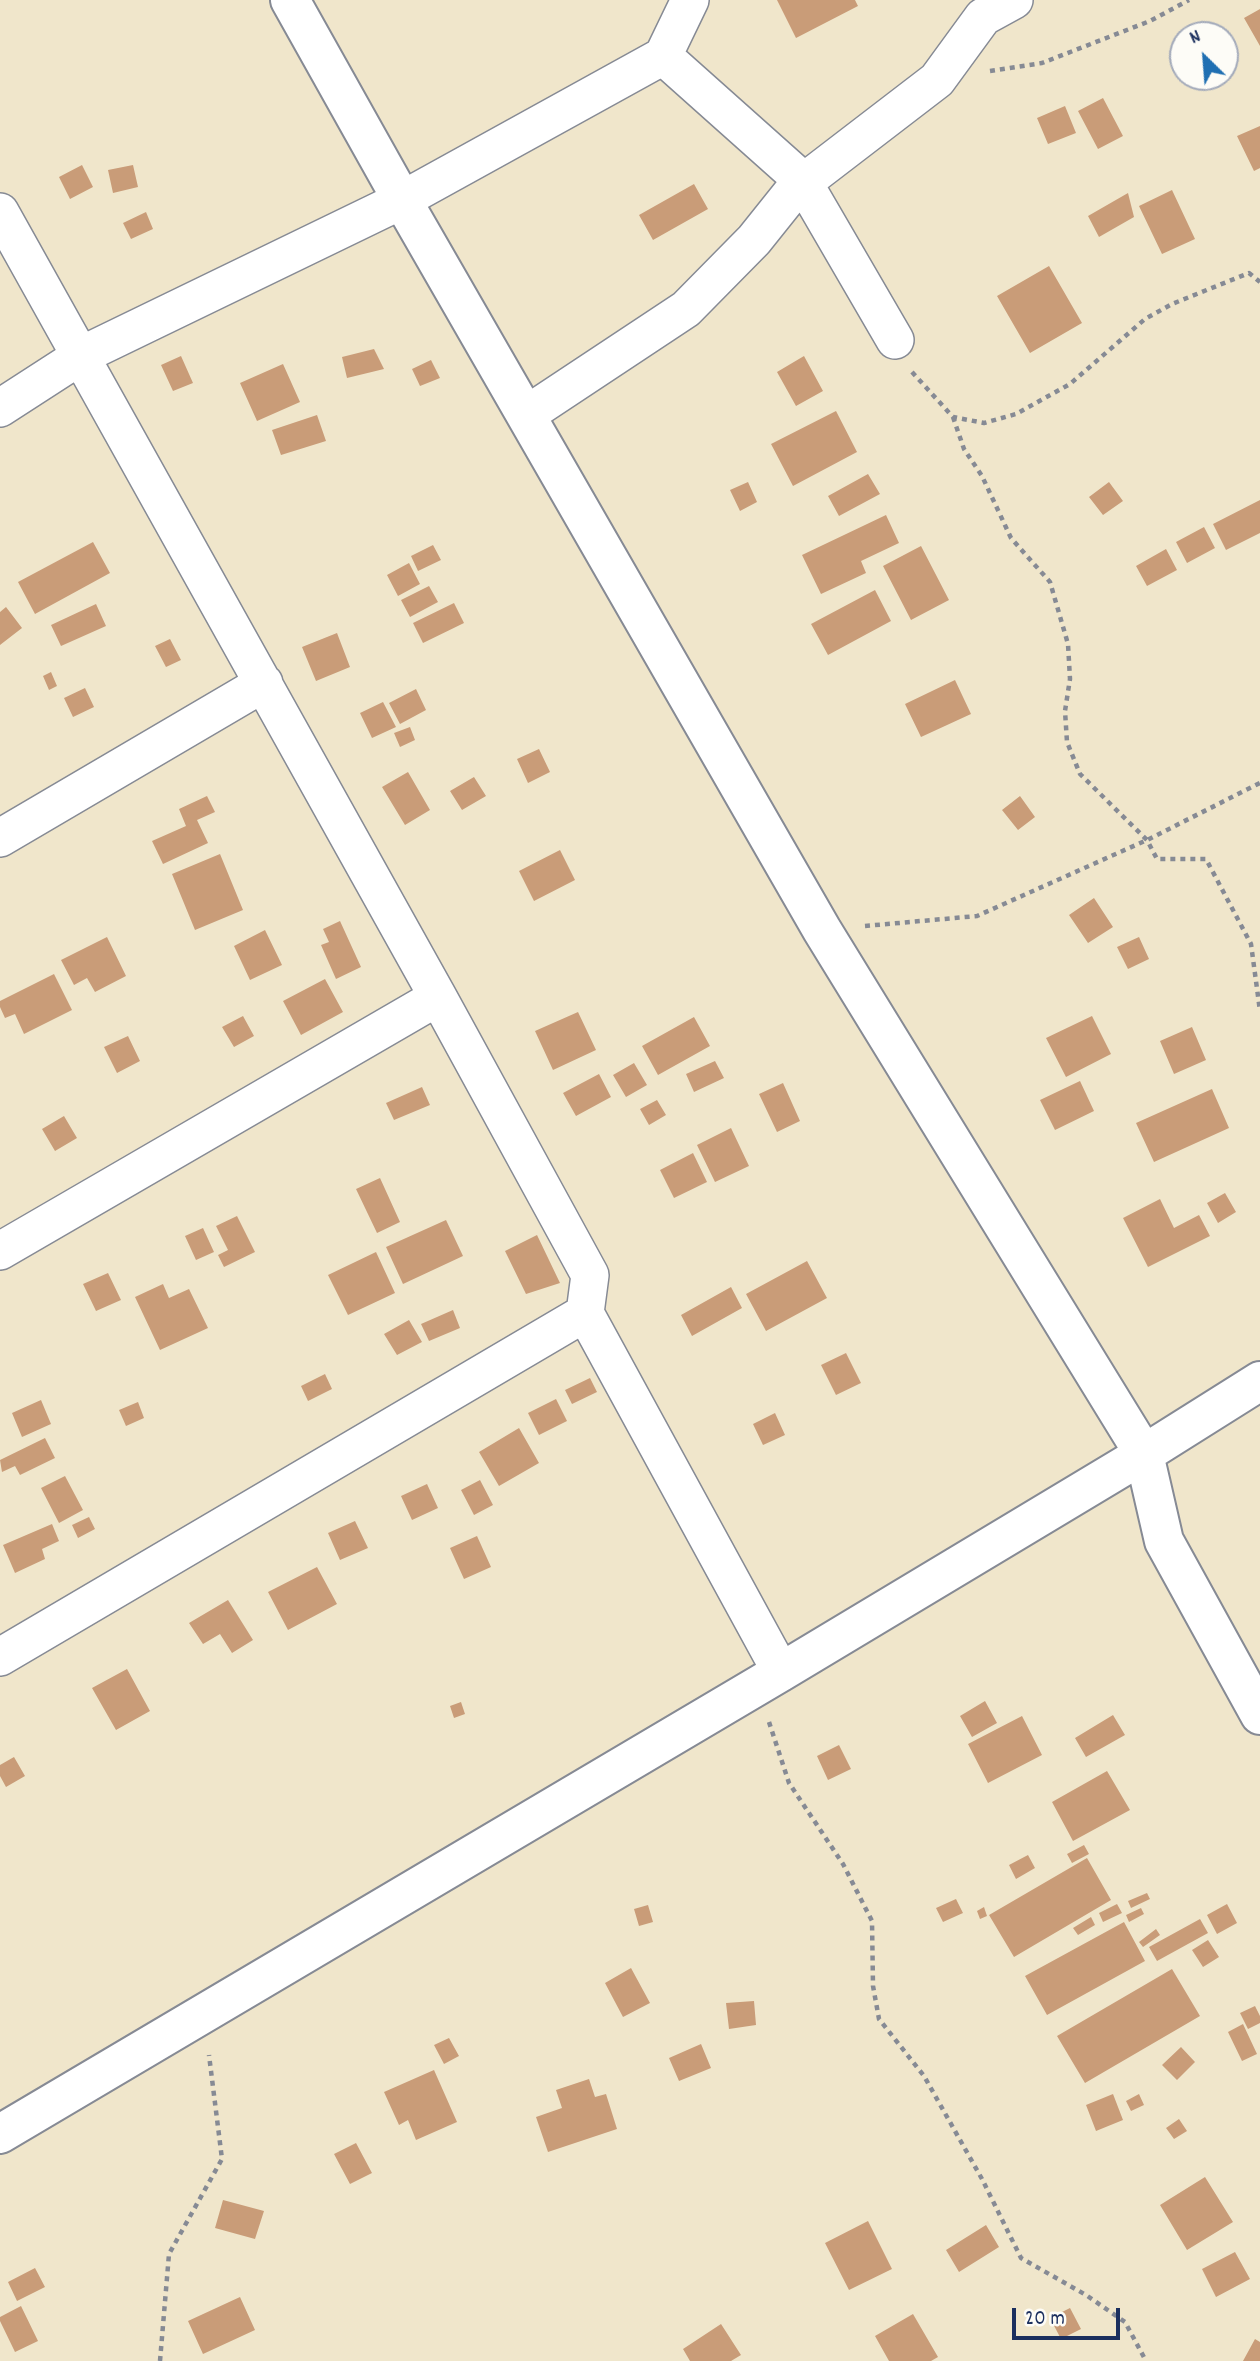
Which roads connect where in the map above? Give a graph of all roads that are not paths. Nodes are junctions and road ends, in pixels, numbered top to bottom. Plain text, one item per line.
1 (290, 0) edge
2 (690, 0) edge
3 (1014, 0) edge
4 (663, 56) junction
5 (802, 180) junction
6 (402, 200) junction
7 (0, 212) edge
8 (895, 340) road end
9 (82, 355) junction
10 (0, 408) edge
11 (526, 415) junction
12 (264, 683) junction
13 (0, 838) edge
14 (438, 997) junction
15 (0, 1251) edge
16 (585, 1313) junction
17 (1260, 1381) edge
18 (1144, 1454) junction
19 (0, 1657) edge
20 (769, 1678) junction
21 (1260, 1716) edge
22 (0, 2134) edge

1 - 6 street
2 - 4 street
3 - 5 street
4 - 5 street
4 - 6 street
5 - 8 street
5 - 11 street
6 - 9 street
6 - 11 street
7 - 9 street
9 - 10 street
9 - 12 street
11 - 18 street
12 - 13 street
12 - 14 street
14 - 15 street
14 - 16 street
16 - 19 street
16 - 20 street
17 - 18 street
18 - 20 street
18 - 21 street
20 - 22 street

